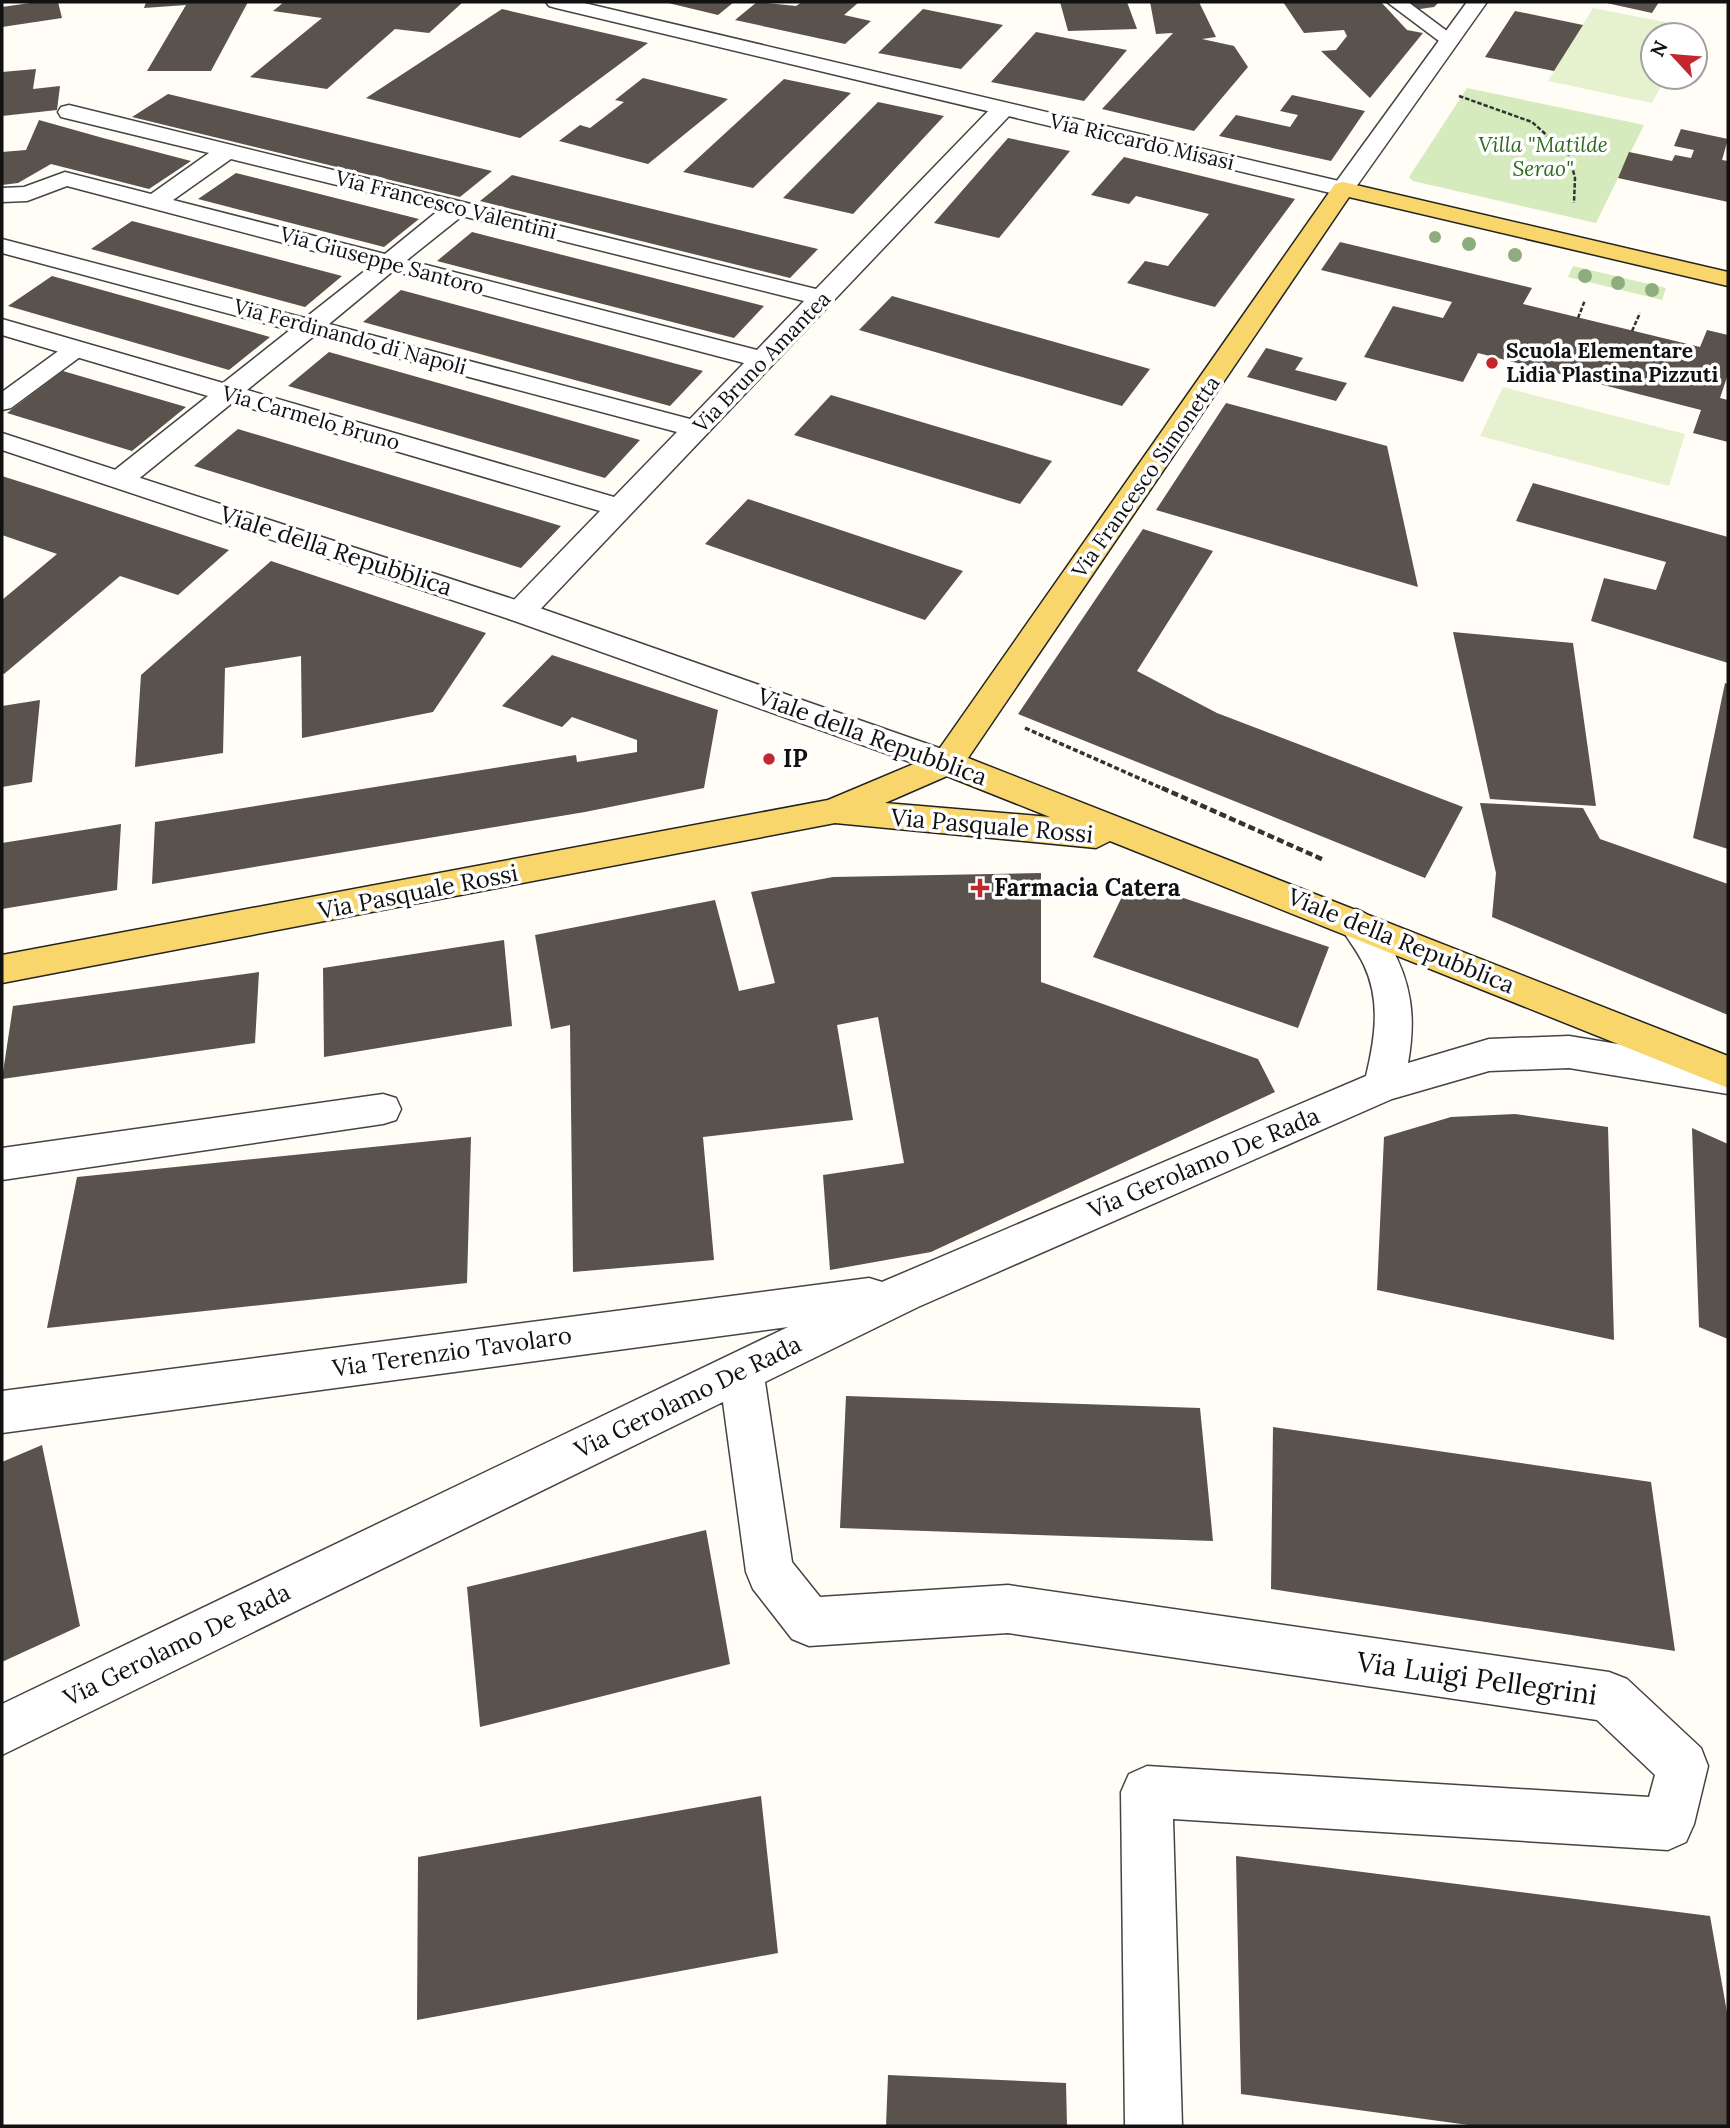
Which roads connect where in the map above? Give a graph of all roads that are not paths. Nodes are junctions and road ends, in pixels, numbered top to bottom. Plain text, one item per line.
1 (556, 2) edge
2 (1396, 2) edge
3 (1477, 2) edge
4 (1450, 40) junction
5 (1002, 110) junction
6 (69, 112) dead end
7 (228, 152) junction
8 (1343, 189) junction
9 (27, 194) junction
10 (2, 195) edge
11 (155, 202) junction
12 (457, 208) junction
13 (2, 231) edge
14 (2, 246) edge
15 (390, 263) junction
16 (1728, 279) edge
17 (823, 298) junction
18 (2, 327) edge
19 (310, 327) junction
20 (76, 349) junction
21 (764, 360) junction
22 (228, 394) junction
23 (2, 403) edge
24 (697, 429) junction
25 (2, 441) edge
26 (121, 479) junction
27 (621, 508) junction
28 (520, 612) junction
29 (947, 763) junction
30 (834, 811) junction
31 (1151, 842) junction
32 (1356, 923) junction
33 (2, 969) edge
34 (1728, 1072) edge
35 (1728, 1078) edge
36 (1383, 1086) junction
37 (383, 1109) dead end
38 (2, 1164) edge
39 (903, 1293) junction
40 (741, 1371) junction
41 (2, 1412) edge
42 (2, 1730) edge
43 (1153, 2126) edge

1 - 5 street, Via Riccardo Misasi
2 - 4 lane
3 - 4 street
4 - 8 street
5 - 8 street, Via Riccardo Misasi
5 - 17 street, Via Bruno Amantea
6 - 7 street, Via Francesco Valentini
7 - 11 street
7 - 12 street, Via Francesco Valentini
8 - 16 main road, Via Riccardo Misasi
8 - 29 main road, Via Francesco Simonetta
9 - 10 street, Via Giuseppe Santoro
9 - 11 street, Via Giuseppe Santoro
9 - 13 street
11 - 15 street, Via Giuseppe Santoro
12 - 15 street
12 - 17 street, Via Francesco Valentini
14 - 19 street, Via Ferdinando di Napoli
15 - 19 street
15 - 21 street, Via Giuseppe Santoro
17 - 21 street, Via Bruno Amantea
18 - 20 street, Via Carmelo Bruno
19 - 22 street
19 - 24 street, Via Ferdinando di Napoli
20 - 22 street, Via Carmelo Bruno
20 - 23 lane
21 - 24 street, Via Bruno Amantea
22 - 26 street
22 - 27 street, Via Carmelo Bruno
24 - 27 street, Via Bruno Amantea
25 - 26 street, Viale della Repubblica
26 - 28 street, Viale della Repubblica
27 - 28 street, Via Bruno Amantea
28 - 29 street, Viale della Repubblica
29 - 30 main road, Via Pasquale Rossi
29 - 31 main road, Viale della Repubblica
30 - 31 main road, Via Pasquale Rossi
30 - 33 main road, Via Pasquale Rossi
31 - 32 main road, Viale della Repubblica
32 - 34 main road, Viale della Repubblica
32 - 36 street
35 - 36 street, Via Gerolamo De Rada
36 - 39 street, Via Gerolamo De Rada
37 - 38 lane
39 - 40 street, Via Gerolamo De Rada
39 - 41 street, Via Terenzio Tavolaro
40 - 42 street, Via Gerolamo De Rada
40 - 43 street, Via Luigi Pellegrini

